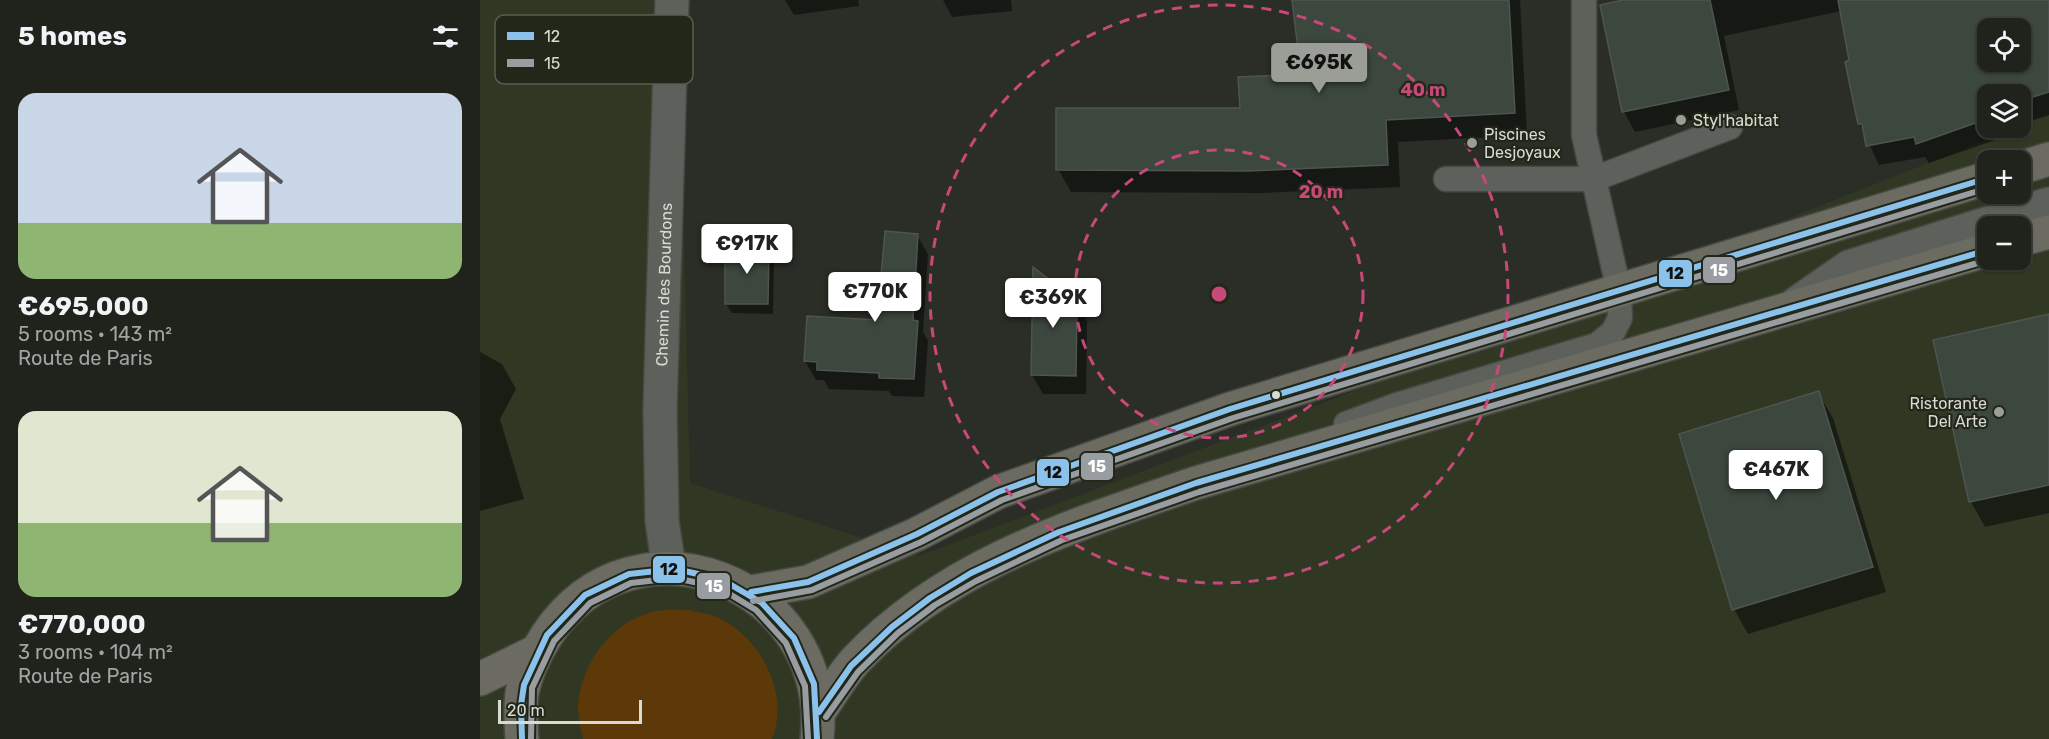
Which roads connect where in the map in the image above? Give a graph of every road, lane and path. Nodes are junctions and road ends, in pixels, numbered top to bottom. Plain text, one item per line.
1 (672, 0) edge
2 (1584, 0) edge
3 (672, 15) edge
4 (670, 84) edge
5 (1730, 127) dead end
6 (2049, 159) edge
7 (2031, 165) edge
8 (1594, 178) junction
9 (1446, 179) dead end
10 (1977, 181) edge
11 (2049, 204) edge
12 (2049, 232) edge
13 (2031, 237) edge
14 (1977, 253) edge
15 (1619, 291) junction
16 (1788, 310) junction
17 (1196, 483) junction
18 (669, 568) junction
19 (751, 592) junction
20 (537, 651) junction
21 (480, 679) edge
22 (818, 726) edge
23 (522, 739) edge

1 - 3 street, Chemin des Bourdons
2 - 8 lane
4 - 18 street, Chemin des Bourdons
5 - 8 lane
6 - 7 main road
8 - 9 lane
8 - 15 lane
10 - 15 main road
11 - 16 street
12 - 13 main road
14 - 16 main road
15 - 17 lane
15 - 19 main road
16 - 17 main road
17 - 22 main road
18 - 19 main road
18 - 20 main road
19 - 22 main road
20 - 21 main road
20 - 23 main road

